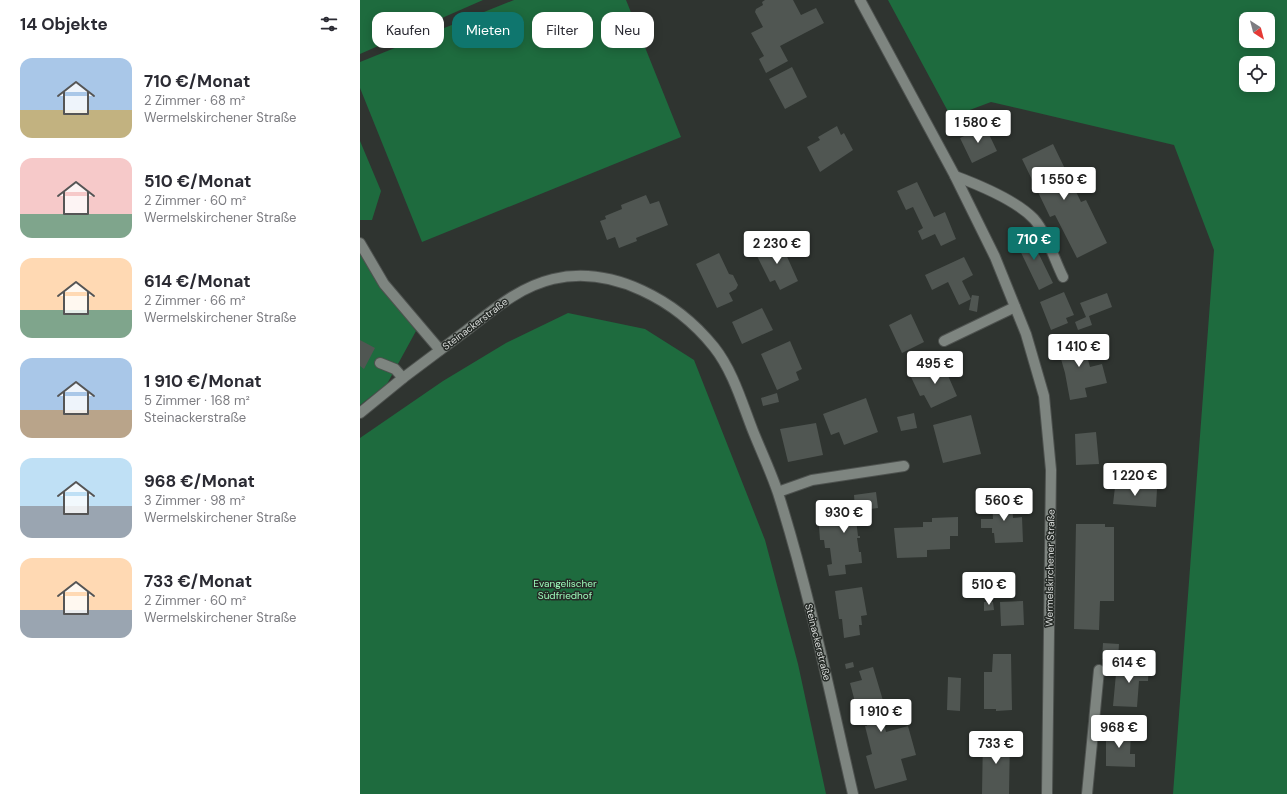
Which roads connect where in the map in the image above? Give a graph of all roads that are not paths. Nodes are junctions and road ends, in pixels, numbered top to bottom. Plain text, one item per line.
1 (860, 0) edge
2 (955, 176) junction
3 (360, 243) edge
4 (1063, 277) dead end
5 (1015, 307) junction
6 (944, 341) dead end
7 (440, 350) junction
8 (380, 363) dead end
9 (403, 378) junction
10 (360, 413) edge
11 (904, 466) dead end
12 (778, 492) junction
13 (1099, 670) dead end
14 (853, 794) edge
15 (1046, 794) edge
16 (1087, 794) edge

1 - 2 street, Wermelskirchener Straße
2 - 4 street
2 - 5 street, Wermelskirchener Straße
3 - 7 street
5 - 6 street
5 - 15 street, Wermelskirchener Straße
7 - 9 street, Steinackerstraße
7 - 12 street, Steinackerstraße
8 - 9 street
9 - 10 street, Steinackerstraße
11 - 12 street
12 - 14 street, Steinackerstraße
13 - 16 street

